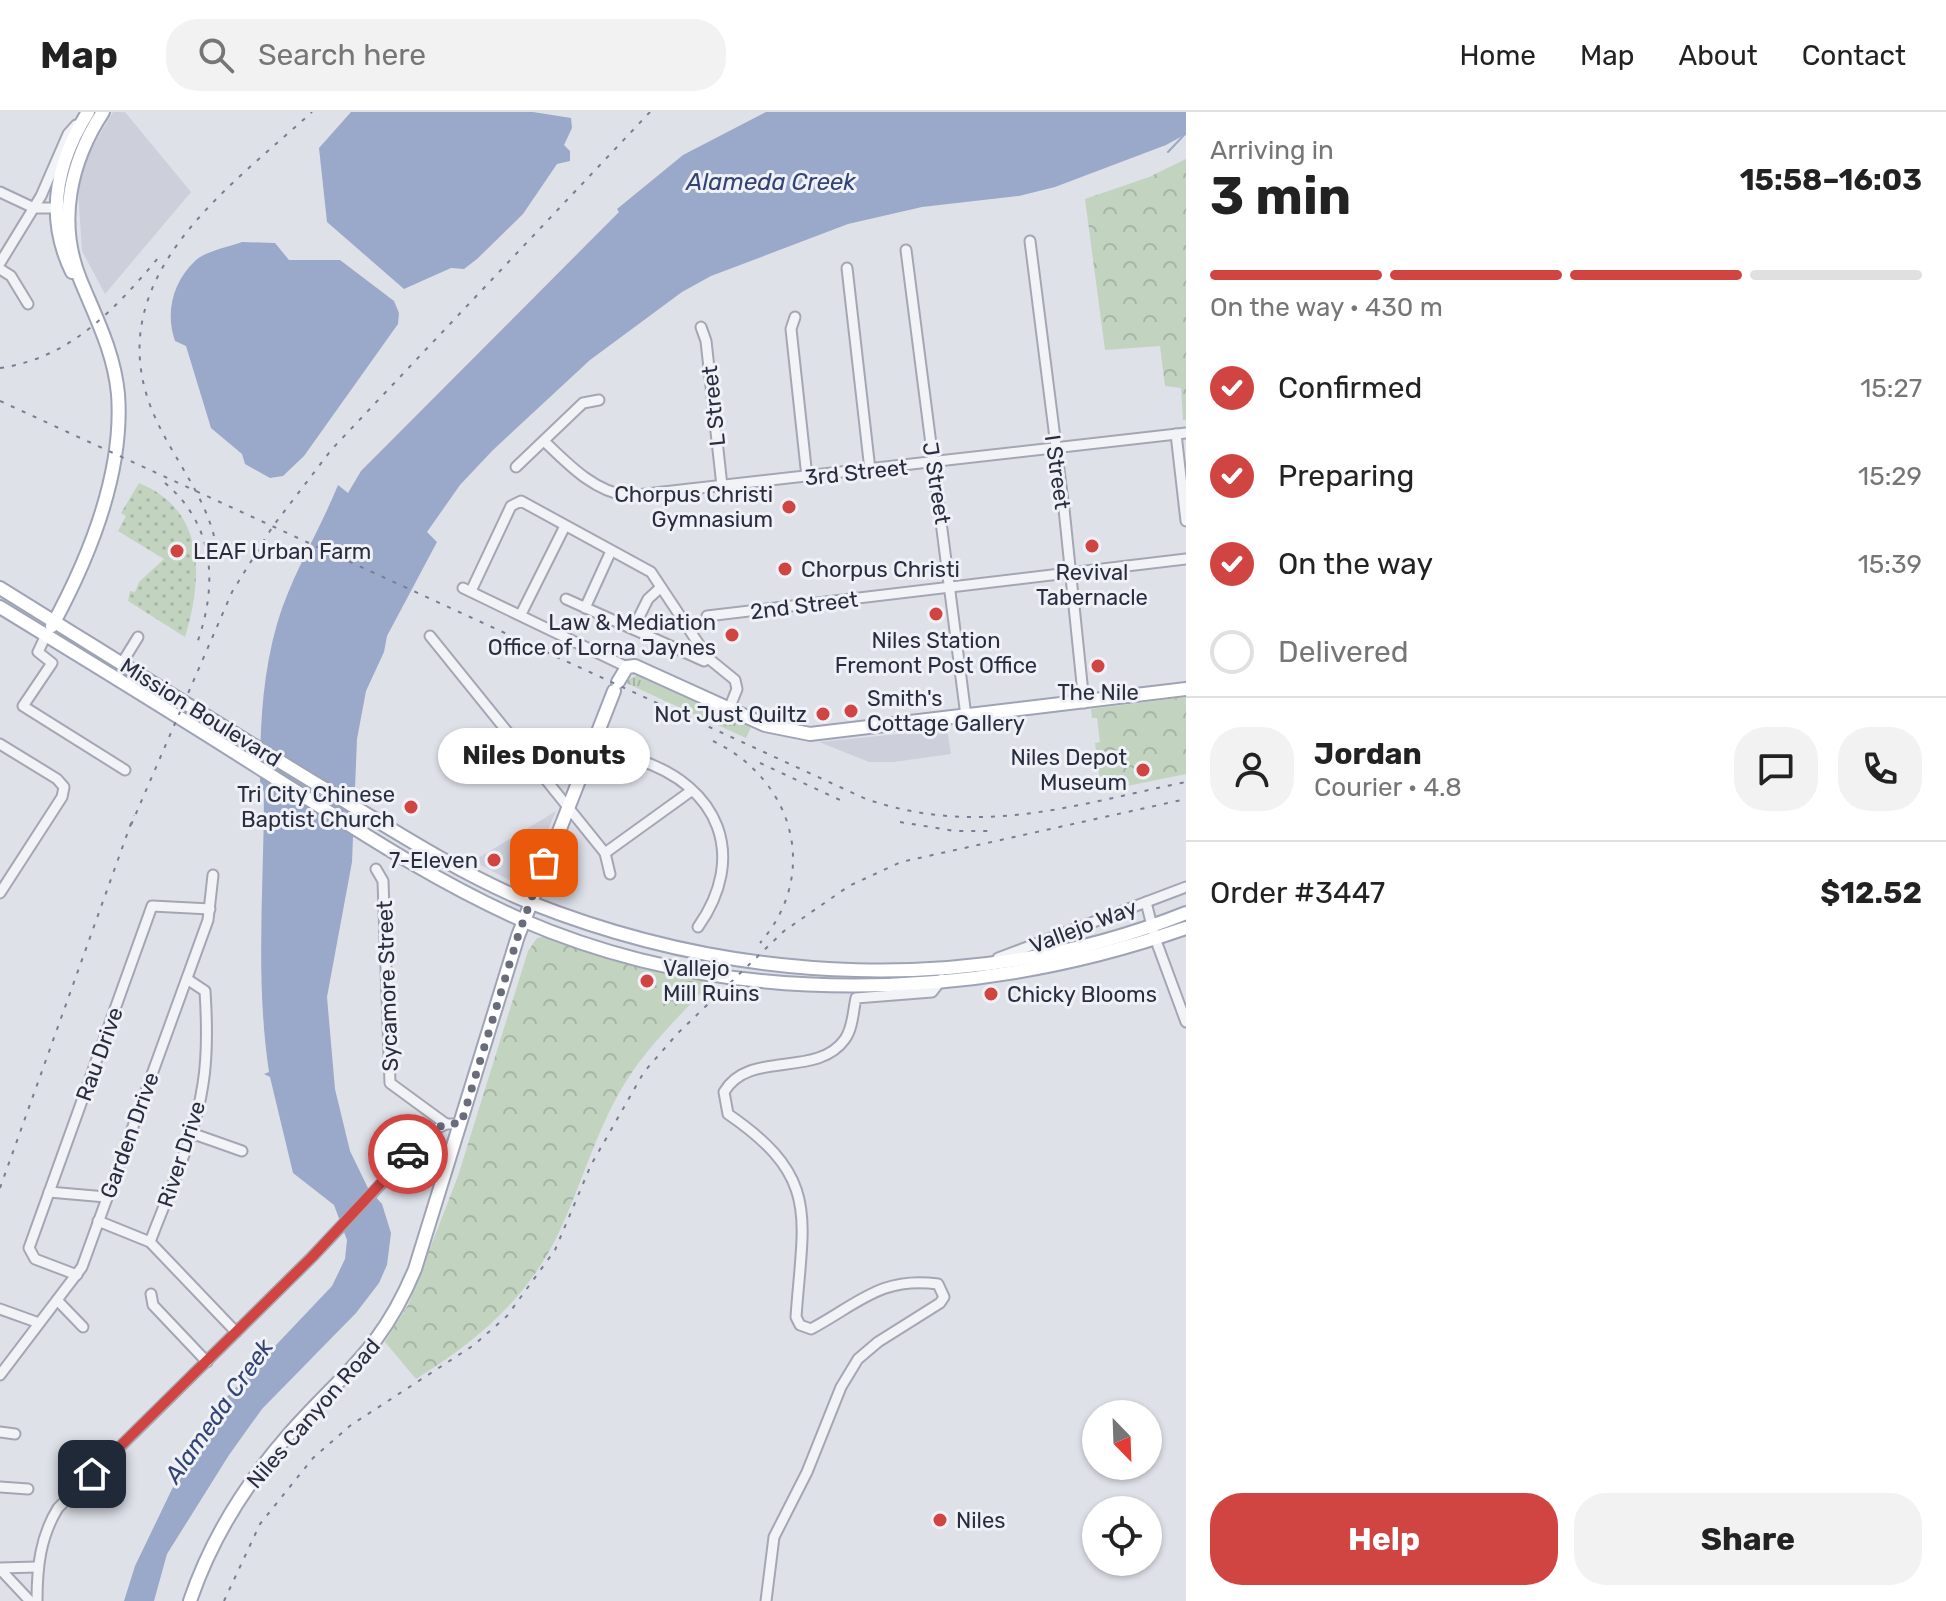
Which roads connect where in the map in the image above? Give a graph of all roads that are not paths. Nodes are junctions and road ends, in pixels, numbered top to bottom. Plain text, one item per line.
1 (103, 112) edge
2 (86, 115) edge
3 (72, 178) junction
4 (0, 192) edge
5 (34, 208) junction
6 (56, 208) junction
7 (1030, 241) dead end
8 (906, 250) dead end
9 (0, 263) edge
10 (76, 267) junction
11 (847, 268) dead end
12 (0, 269) edge
13 (28, 304) dead end
14 (795, 317) dead end
15 (701, 327) dead end
16 (599, 400) dead end
17 (1181, 433) edge
18 (544, 441) junction
19 (1054, 449) junction
20 (934, 463) junction
21 (516, 467) dead end
22 (870, 470) junction
23 (807, 477) junction
24 (722, 486) junction
25 (103, 502) junction
26 (1186, 521) edge
27 (565, 526) junction
28 (611, 551) junction
29 (1186, 559) edge
30 (1071, 573) junction
31 (951, 587) junction
32 (0, 588) edge
33 (660, 588) junction
34 (566, 599) dead end
35 (0, 607) edge
36 (585, 608) junction
37 (521, 614) junction
38 (707, 616) dead end
39 (54, 621) junction
40 (633, 629) junction
41 (46, 635) junction
42 (430, 636) dead end
43 (138, 637) dead end
44 (708, 658) junction
45 (122, 663) junction
46 (627, 667) junction
47 (1186, 689) edge
48 (1084, 703) junction
49 (729, 709) junction
50 (966, 716) junction
51 (0, 744) edge
52 (639, 760) dead end
53 (125, 770) dead end
54 (691, 791) junction
55 (567, 806) junction
56 (605, 853) junction
57 (376, 869) dead end
58 (610, 874) dead end
59 (213, 875) dead end
60 (4, 878) edge
61 (1186, 887) edge
62 (0, 893) edge
63 (530, 902) junction
64 (1146, 902) junction
65 (210, 909) junction
66 (1186, 913) edge
67 (524, 921) junction
68 (698, 927) dead end
69 (1186, 928) edge
70 (1154, 931) junction
71 (981, 965) junction
72 (1019, 966) junction
73 (952, 968) junction
74 (187, 979) junction
75 (938, 982) junction
76 (1186, 1022) edge
77 (446, 1124) junction
78 (461, 1124) junction
79 (191, 1133) junction
80 (242, 1151) dead end
81 (49, 1192) junction
82 (106, 1197) junction
83 (98, 1221) junction
84 (150, 1242) junction
85 (77, 1275) junction
86 (151, 1294) dead end
87 (57, 1300) junction
88 (0, 1309) edge
89 (39, 1323) junction
90 (83, 1327) dead end
91 (236, 1332) junction
92 (207, 1362) junction
93 (1, 1372) edge
94 (0, 1432) edge
95 (15, 1434) dead end
96 (0, 1487) edge
97 (28, 1489) dead end
98 (37, 1567) junction
99 (0, 1569) edge
100 (30, 1601) edge
101 (37, 1601) edge
102 (190, 1601) edge
103 (766, 1601) edge

1 - 3 main road
2 - 5 street
2 - 6 main road
3 - 6 main road
3 - 10 main road
4 - 5 street
5 - 6 street
5 - 9 street
6 - 10 main road
6 - 25 main road
7 - 19 street, I Street
8 - 20 street, J Street
10 - 25 main road
11 - 22 street
12 - 13 street
14 - 23 street
15 - 24 street, L Street
16 - 18 street
17 - 19 street, 3rd Street
17 - 26 street
18 - 21 street
18 - 24 street, 3rd Street
19 - 20 street, 3rd Street
19 - 30 street, I Street
20 - 22 street, 3rd Street
20 - 31 street, J Street
22 - 23 street, 3rd Street
23 - 24 street, 3rd Street
25 - 39 main road
27 - 28 street
27 - 37 street
27 - 37 street
28 - 33 street
28 - 36 street
29 - 30 street, 2nd Street
30 - 31 street, 2nd Street
30 - 48 street, I Street
31 - 38 street, 2nd Street
31 - 50 street, J Street
32 - 39 main road, Mission Boulevard
33 - 40 street
33 - 44 street
34 - 36 street
35 - 41 main road, Mission Boulevard
36 - 40 street
37 - 46 street
39 - 41 main road
39 - 45 main road, Mission Boulevard
40 - 44 street
41 - 53 street
41 - 67 main road, Mission Boulevard
42 - 55 street
43 - 45 street
44 - 49 street
45 - 63 main road, Mission Boulevard
46 - 49 main road
46 - 55 main road, Niles Canyon Road
47 - 48 main road
48 - 50 main road
49 - 50 main road
51 - 60 street
52 - 54 street
54 - 56 street
54 - 68 street
55 - 56 street
55 - 63 main road, Niles Canyon Road
56 - 58 street
57 - 77 street, Sycamore Street
59 - 65 street, Garden Drive
60 - 62 street
61 - 64 street, Vallejo Way
63 - 67 main road, Niles Canyon Road
63 - 73 main road, Mission Boulevard
64 - 70 street
64 - 71 street, Vallejo Way
65 - 74 street, Garden Drive
65 - 81 street, Rau Drive
66 - 70 main road, Mission Boulevard
67 - 75 main road, Mission Boulevard
67 - 78 main road, Niles Canyon Road
69 - 70 main road, Mission Boulevard
70 - 72 main road, Mission Boulevard
70 - 76 street
71 - 72 main road, Mission Boulevard
71 - 73 main road, Mission Boulevard
72 - 75 main road, Mission Boulevard
73 - 75 street
74 - 79 street, River Drive
74 - 82 street, Garden Drive
75 - 103 street
77 - 78 street
77 - 91 street
78 - 102 main road, Niles Canyon Road
79 - 80 street
79 - 84 street, River Drive
81 - 82 street
81 - 85 street, Rau Drive
82 - 83 street, Garden Drive
83 - 84 street
83 - 85 street, Garden Drive
84 - 91 street
85 - 87 street, Garden Drive
86 - 92 street
87 - 89 street, Garden Drive
87 - 90 street
88 - 89 street
89 - 93 street, Garden Drive
91 - 92 street
92 - 98 street
94 - 95 street
96 - 97 street
98 - 99 street
98 - 101 street
99 - 100 street

